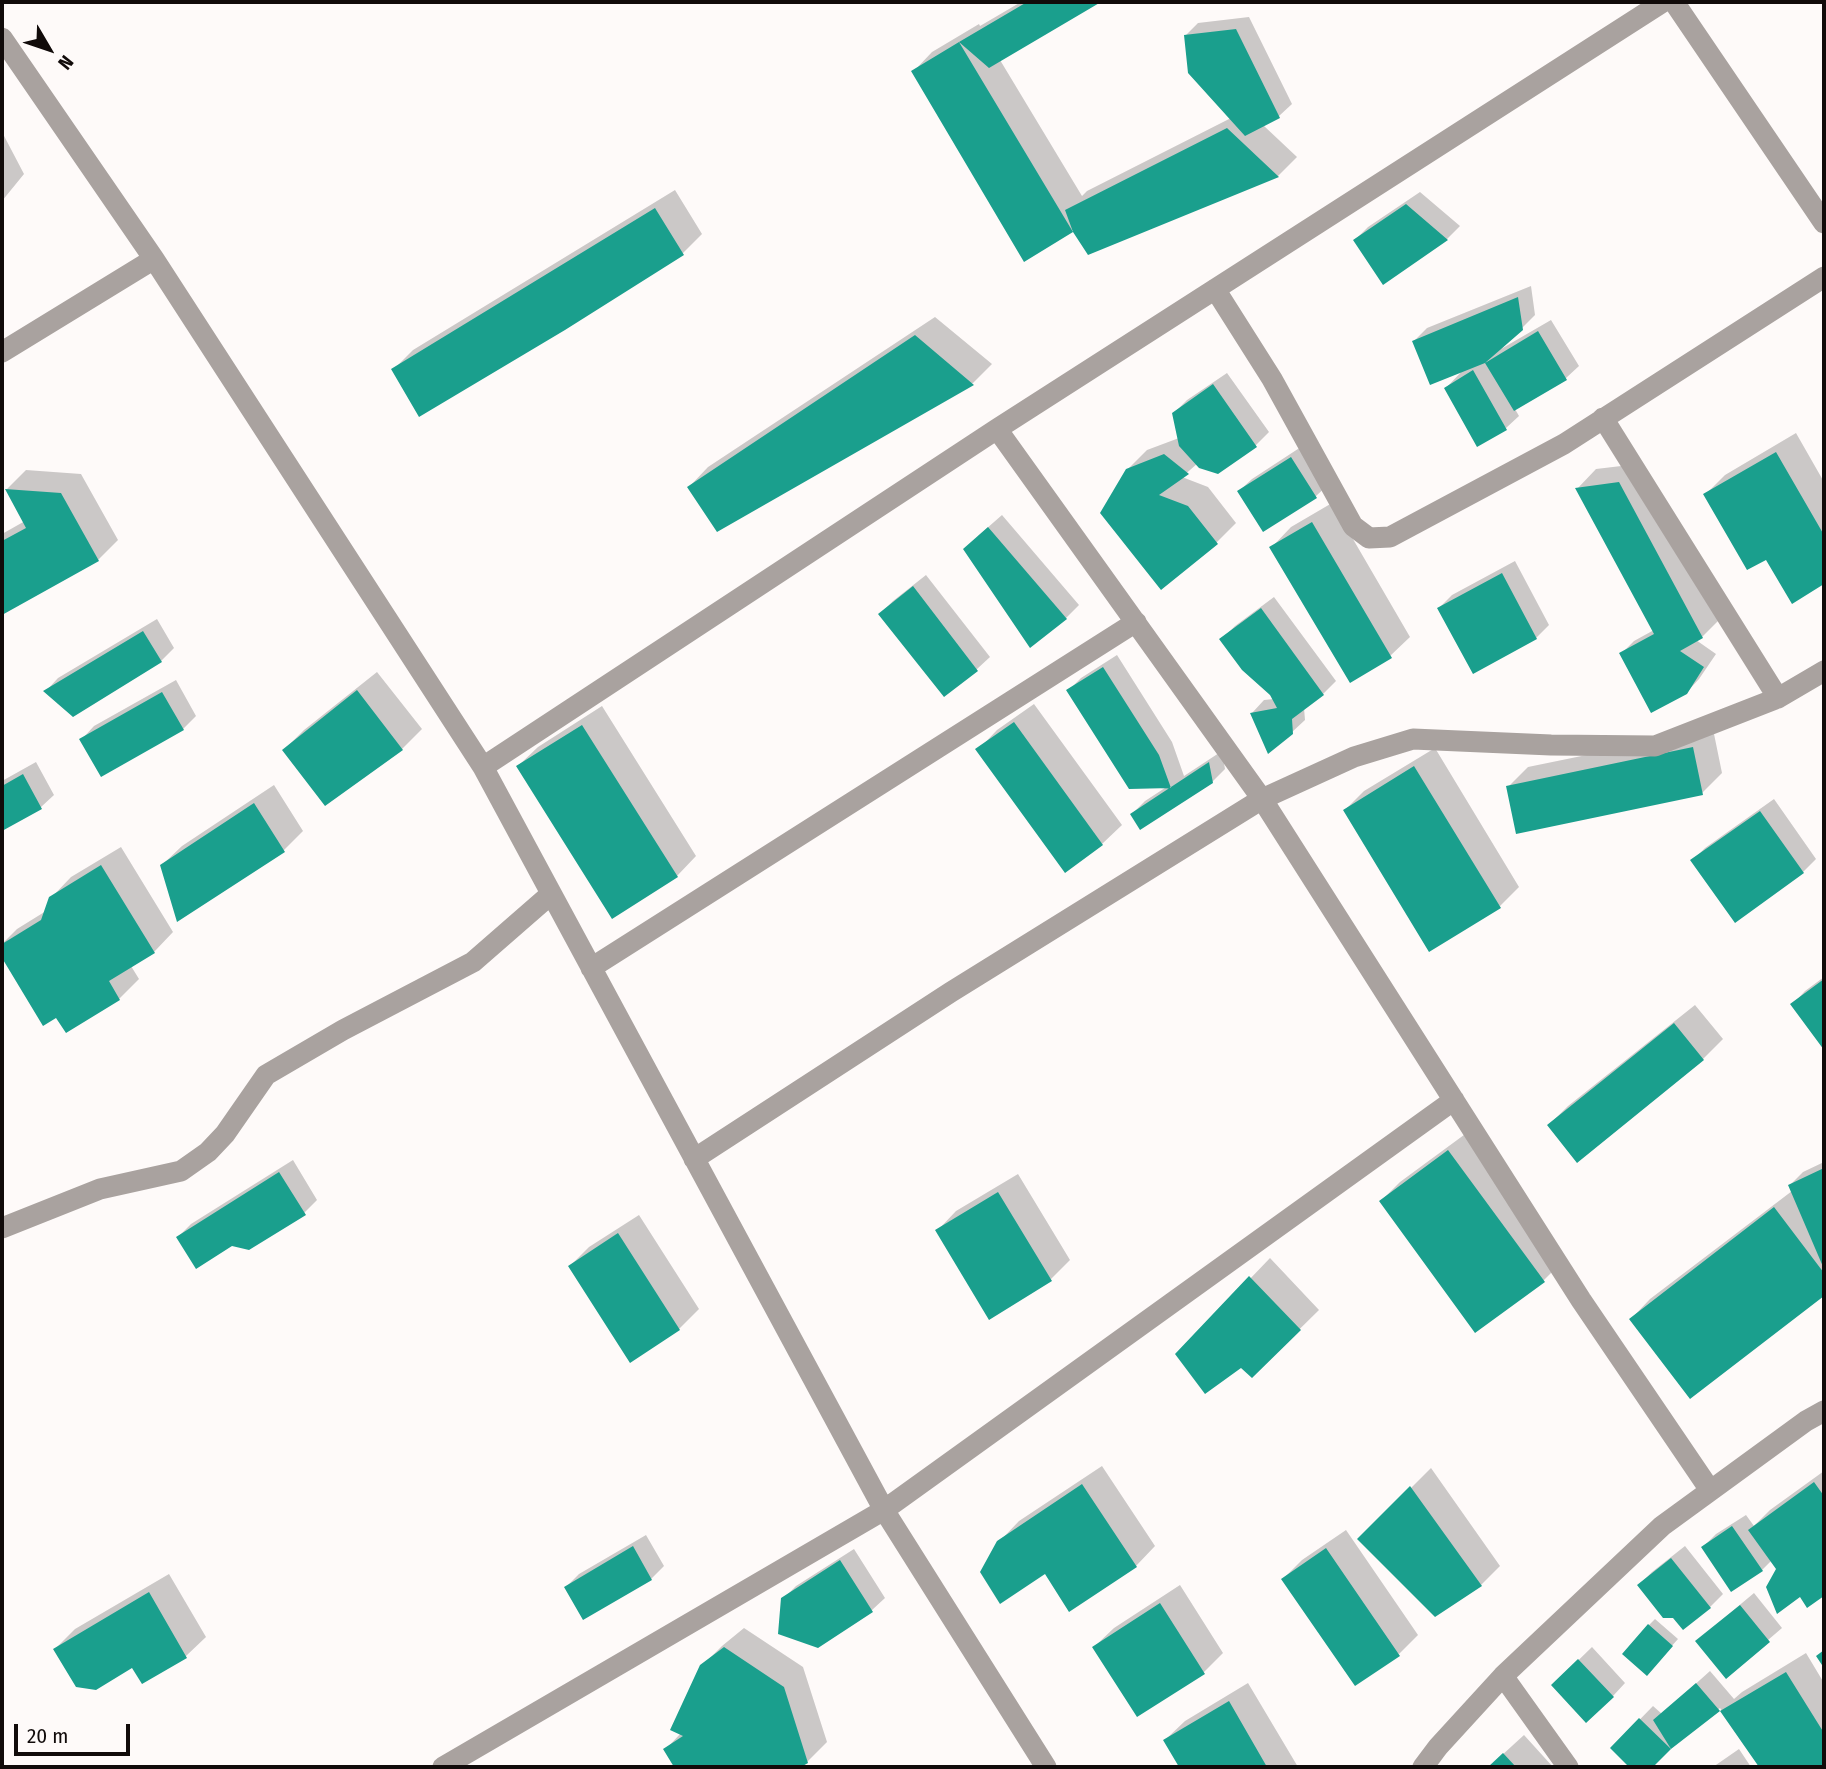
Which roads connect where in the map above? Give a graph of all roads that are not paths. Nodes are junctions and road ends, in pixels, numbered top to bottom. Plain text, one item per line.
1 (1663, 2) edge
2 (1674, 2) edge
3 (2, 38) edge
4 (1824, 223) edge
5 (154, 260) junction
6 (1824, 277) edge
7 (1215, 289) junction
8 (2, 352) edge
9 (1603, 418) junction
10 (997, 429) junction
11 (1136, 622) junction
12 (1824, 671) edge
13 (1778, 698) junction
14 (483, 767) junction
15 (1262, 799) junction
16 (551, 894) junction
17 (591, 968) junction
18 (1454, 1100) junction
19 (694, 1159) junction
20 (2, 1228) edge
21 (1824, 1411) edge
22 (1710, 1490) junction
23 (884, 1510) junction
24 (1503, 1676) junction
25 (443, 1767) edge
26 (1046, 1767) edge
27 (1423, 1767) edge
28 (1568, 1767) edge

1 - 7 street
2 - 4 street
3 - 5 street
5 - 8 street
5 - 14 street
6 - 9 street
7 - 9 street
7 - 10 street
9 - 13 street
10 - 11 street
10 - 14 street
11 - 15 street
11 - 17 street
12 - 13 street
13 - 15 street
14 - 16 street
15 - 18 street
15 - 19 street
16 - 17 street
16 - 20 street
17 - 19 street
18 - 22 street
18 - 23 street
19 - 23 street
21 - 22 street
22 - 24 street
23 - 25 street
23 - 26 street
24 - 27 street
24 - 28 street

